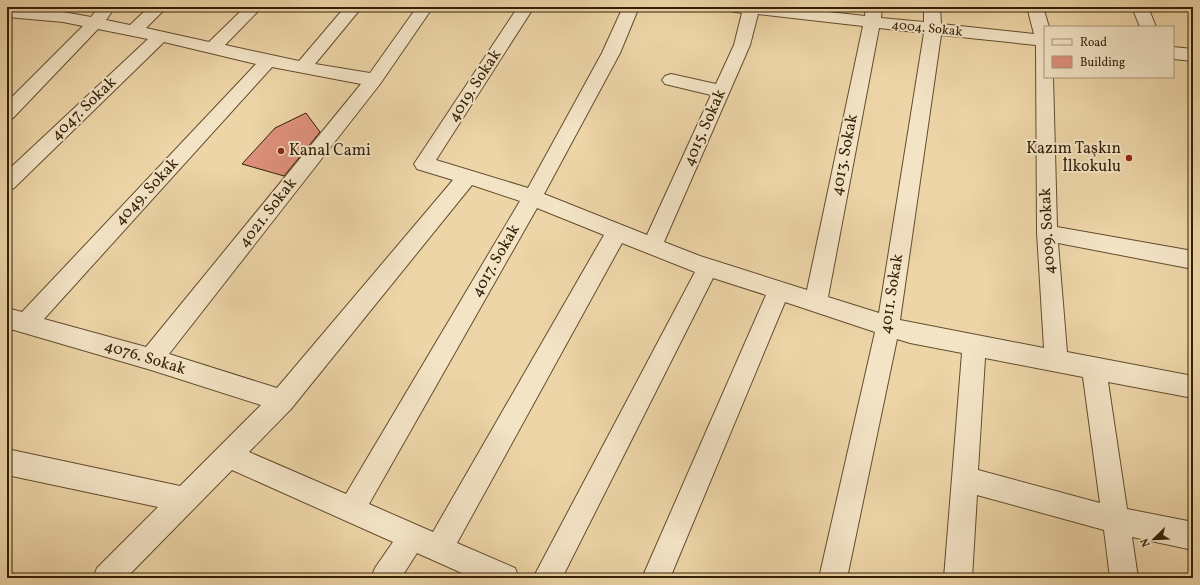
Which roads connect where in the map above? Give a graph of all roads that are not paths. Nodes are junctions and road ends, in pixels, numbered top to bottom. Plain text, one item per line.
1 (107, 7) edge
2 (159, 7) edge
3 (254, 7) edge
4 (354, 7) edge
5 (425, 7) edge
6 (526, 7) edge
7 (631, 7) edge
8 (932, 7) edge
9 (1035, 7) edge
10 (1140, 7) edge
11 (747, 8) edge
12 (18, 10) edge
13 (873, 15) edge
14 (95, 23) junction
15 (1148, 26) edge
16 (7, 30) edge
17 (134, 30) junction
18 (933, 30) junction
19 (161, 36) junction
20 (1044, 41) edge
21 (213, 47) junction
22 (1174, 52) edge
23 (1193, 55) edge
24 (268, 61) junction
25 (303, 67) junction
26 (1045, 78) edge
27 (374, 80) junction
28 (671, 80) dead end
29 (721, 91) junction
30 (7, 113) edge
31 (467, 177) junction
32 (7, 183) edge
33 (532, 198) junction
34 (617, 232) junction
35 (1047, 233) junction
36 (652, 246) junction
37 (1193, 260) edge
38 (708, 267) junction
39 (779, 290) junction
40 (816, 302) junction
41 (17, 321) edge
42 (888, 326) junction
43 (974, 345) junction
44 (152, 360) junction
45 (1056, 361) junction
46 (1094, 368) junction
47 (1193, 387) edge
48 (282, 401) junction
49 (228, 455) junction
50 (7, 462) edge
51 (965, 479) junction
52 (185, 500) junction
53 (351, 510) junction
54 (1115, 520) junction
55 (1193, 536) edge
56 (412, 537) junction
57 (439, 548) junction
58 (107, 578) edge
59 (385, 578) edge
60 (505, 578) edge
61 (547, 578) edge
62 (656, 578) edge
63 (833, 578) edge
64 (958, 578) edge
65 (1124, 578) edge

1 - 14 street
2 - 17 street
3 - 21 street
4 - 25 street
5 - 27 street, 4021. Sokak
6 - 31 street, 4019. Sokak
7 - 33 street, 4017. Sokak
8 - 18 street, 4011. Sokak
9 - 20 street, 4009. Sokak
10 - 15 street
11 - 13 street, 4004. Sokak
11 - 29 street, 4015. Sokak
12 - 14 street
12 - 16 street
13 - 18 street, 4004. Sokak
13 - 40 street, 4013. Sokak
14 - 17 street
14 - 30 street
17 - 19 street
18 - 20 street, 4004. Sokak
18 - 42 street, 4011. Sokak
19 - 21 street
19 - 32 street, 4047. Sokak
21 - 24 street
22 - 23 street
24 - 25 street
24 - 41 street, 4049. Sokak
25 - 27 street
26 - 35 street, 4009. Sokak
27 - 44 street, 4021. Sokak
28 - 29 street
29 - 36 street, 4015. Sokak
31 - 33 street
31 - 48 street
33 - 34 street
33 - 53 street, 4017. Sokak
34 - 36 street
34 - 57 street
35 - 37 street
35 - 45 street, 4009. Sokak
36 - 38 street
38 - 39 street
38 - 61 street
39 - 40 street
39 - 62 street
40 - 42 street
41 - 44 street, 4076. Sokak
42 - 43 street
42 - 63 street, 4011. Sokak
43 - 45 street
43 - 51 street
44 - 48 street, 4076. Sokak
45 - 46 street
46 - 47 street
46 - 54 street
48 - 49 street
49 - 52 street
49 - 53 street
50 - 52 street
51 - 54 street
51 - 64 street
52 - 58 street
53 - 56 street
54 - 55 street
54 - 65 street
56 - 57 street
56 - 59 street
57 - 60 street

